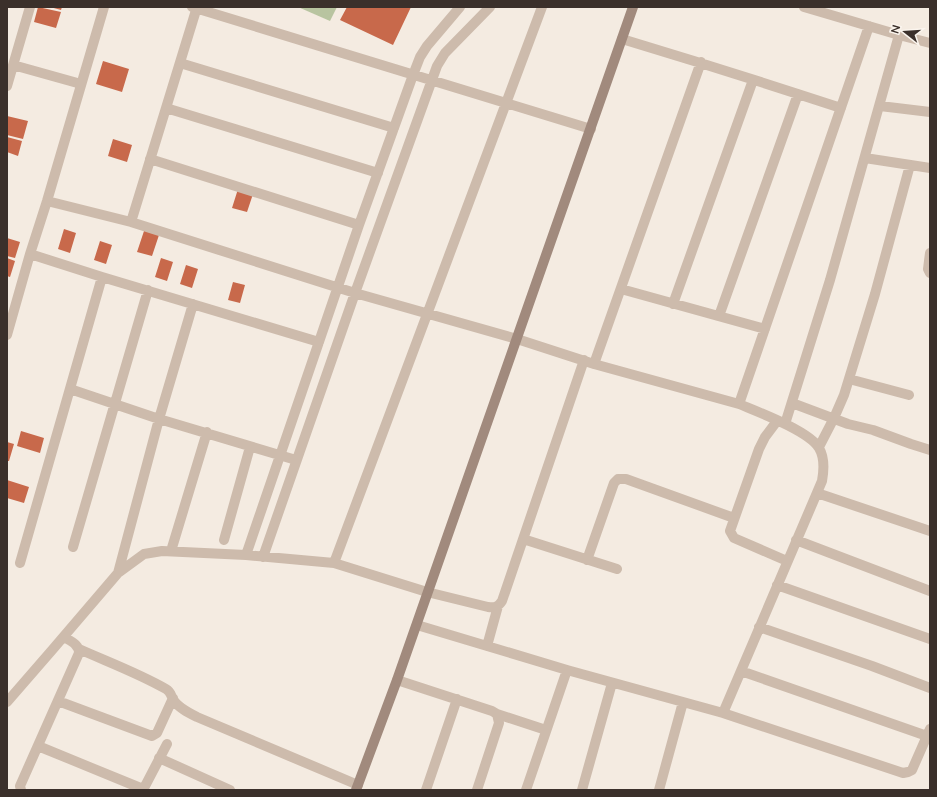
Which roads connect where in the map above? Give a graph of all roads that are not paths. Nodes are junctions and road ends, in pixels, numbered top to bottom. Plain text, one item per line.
1 (30, 7) edge
2 (104, 7) edge
3 (195, 7) edge
4 (460, 7) edge
5 (490, 7) edge
6 (542, 7) edge
7 (633, 7) edge
8 (804, 7) edge
9 (869, 26) junction
10 (899, 35) junction
11 (622, 39) junction
12 (930, 43) edge
13 (701, 62) junction
14 (180, 63) junction
15 (13, 65) junction
16 (413, 75) junction
17 (430, 80) junction
18 (753, 80) junction
19 (80, 84) junction
20 (7, 86) edge
21 (798, 94) junction
22 (506, 103) junction
23 (880, 106) junction
24 (166, 108) junction
25 (842, 108) junction
26 (930, 112) edge
27 (394, 128) junction
28 (590, 129) junction
29 (865, 158) junction
30 (150, 159) junction
31 (910, 165) junction
32 (930, 168) edge
33 (378, 173) junction
34 (47, 201) junction
35 (131, 222) junction
36 (359, 225) junction
37 (930, 253) edge
38 (30, 254) junction
39 (930, 273) edge
40 (102, 277) junction
41 (338, 288) junction
42 (620, 289) junction
43 (148, 290) junction
44 (355, 293) junction
45 (193, 304) junction
46 (673, 304) junction
47 (427, 315) junction
48 (718, 316) junction
49 (765, 329) junction
50 (7, 332) edge
51 (517, 339) junction
52 (319, 342) junction
53 (589, 362) junction
54 (849, 379) junction
55 (70, 389) junction
56 (909, 395) dead end
57 (115, 403) junction
58 (792, 403) junction
59 (739, 404) junction
60 (834, 418) junction
61 (159, 419) junction
62 (781, 423) junction
63 (207, 432) junction
64 (250, 447) junction
65 (819, 447) junction
66 (930, 450) edge
67 (280, 455) junction
68 (296, 460) junction
69 (817, 493) junction
70 (734, 518) junction
71 (930, 531) edge
72 (523, 539) junction
73 (224, 540) dead end
74 (796, 540) junction
75 (73, 547) dead end
76 (171, 551) junction
77 (246, 555) junction
78 (263, 557) junction
79 (588, 560) junction
80 (787, 560) junction
81 (20, 563) dead end
82 (334, 563) junction
83 (617, 570) dead end
84 (118, 573) junction
85 (777, 585) junction
86 (930, 591) edge
87 (427, 592) junction
88 (498, 606) junction
89 (417, 624) junction
90 (759, 627) junction
91 (64, 637) junction
92 (930, 639) edge
93 (487, 646) junction
94 (79, 649) junction
95 (567, 670) junction
96 (741, 671) junction
97 (398, 680) junction
98 (612, 683) junction
99 (930, 688) edge
100 (172, 698) junction
101 (457, 699) junction
102 (58, 701) junction
103 (7, 702) edge
104 (683, 702) junction
105 (723, 713) junction
106 (497, 714) junction
107 (546, 730) junction
108 (928, 733) edge
109 (167, 744) dead end
110 (38, 746) junction
111 (159, 758) junction
112 (357, 788) edge
113 (143, 789) edge
114 (21, 790) edge
115 (230, 790) edge
116 (426, 790) edge
117 (476, 790) edge
118 (526, 790) edge
119 (582, 790) edge
120 (659, 790) edge

1 - 15 street
2 - 19 street
3 - 14 street
3 - 16 street
4 - 16 street
5 - 17 street
6 - 22 street
7 - 11 street
8 - 9 street
9 - 10 street
9 - 25 street
10 - 12 street
10 - 23 street
11 - 13 street
11 - 28 street
13 - 18 street
13 - 42 street
14 - 24 street
14 - 27 street
15 - 19 street
15 - 20 street
16 - 17 street
16 - 27 street
17 - 22 street
17 - 44 street
18 - 21 street
18 - 46 street
19 - 34 street
21 - 25 street
21 - 48 street
22 - 28 street
22 - 47 street
23 - 26 street
23 - 29 street
24 - 30 street
24 - 33 street
25 - 49 street
27 - 33 street
28 - 51 street
29 - 31 street
29 - 58 street
30 - 35 street
30 - 36 street
31 - 32 street
31 - 54 street
33 - 36 street
34 - 35 street
34 - 38 street
35 - 41 street
36 - 41 street
37 - 39 street
38 - 40 street
38 - 50 street
40 - 43 street
40 - 55 street
41 - 44 street
41 - 52 street
42 - 46 street
42 - 53 street
43 - 45 street
43 - 57 street
44 - 47 street
44 - 68 street
45 - 52 street
45 - 61 street
46 - 48 street
47 - 51 street
47 - 82 street
48 - 49 street
49 - 59 street
51 - 53 street
51 - 87 street
52 - 67 street
53 - 59 street
53 - 72 street
54 - 56 street
54 - 60 street
55 - 57 street
55 - 81 street
57 - 61 street
57 - 75 street
58 - 60 street
58 - 62 street
59 - 62 street
60 - 65 street
60 - 66 street
61 - 63 street
61 - 84 street
62 - 65 street
62 - 70 street
63 - 64 street
63 - 76 street
64 - 67 street
64 - 73 street
65 - 69 street
67 - 68 street
67 - 77 street
68 - 78 street
69 - 71 street
69 - 74 street
70 - 79 street
70 - 80 street
72 - 79 street
72 - 88 street
74 - 80 street
74 - 86 street
76 - 77 street
76 - 84 street
77 - 78 street
78 - 82 street
79 - 83 street
80 - 85 street
82 - 87 street
84 - 91 street
85 - 90 street
85 - 92 street
87 - 88 street
87 - 89 street
88 - 93 street
89 - 93 street
89 - 97 street
90 - 96 street
90 - 99 street
91 - 94 street
91 - 103 street
93 - 95 street
94 - 100 street
94 - 102 street
95 - 98 street
95 - 107 street
96 - 105 street
96 - 108 street
97 - 101 street
97 - 112 street
98 - 104 street
98 - 119 street
100 - 102 street
100 - 112 street
101 - 106 street
101 - 116 street
102 - 110 street
104 - 105 street
104 - 120 street
105 - 108 street
106 - 107 street
106 - 117 street
107 - 118 street
109 - 111 street
110 - 113 street
110 - 114 street
111 - 113 street
111 - 115 street

